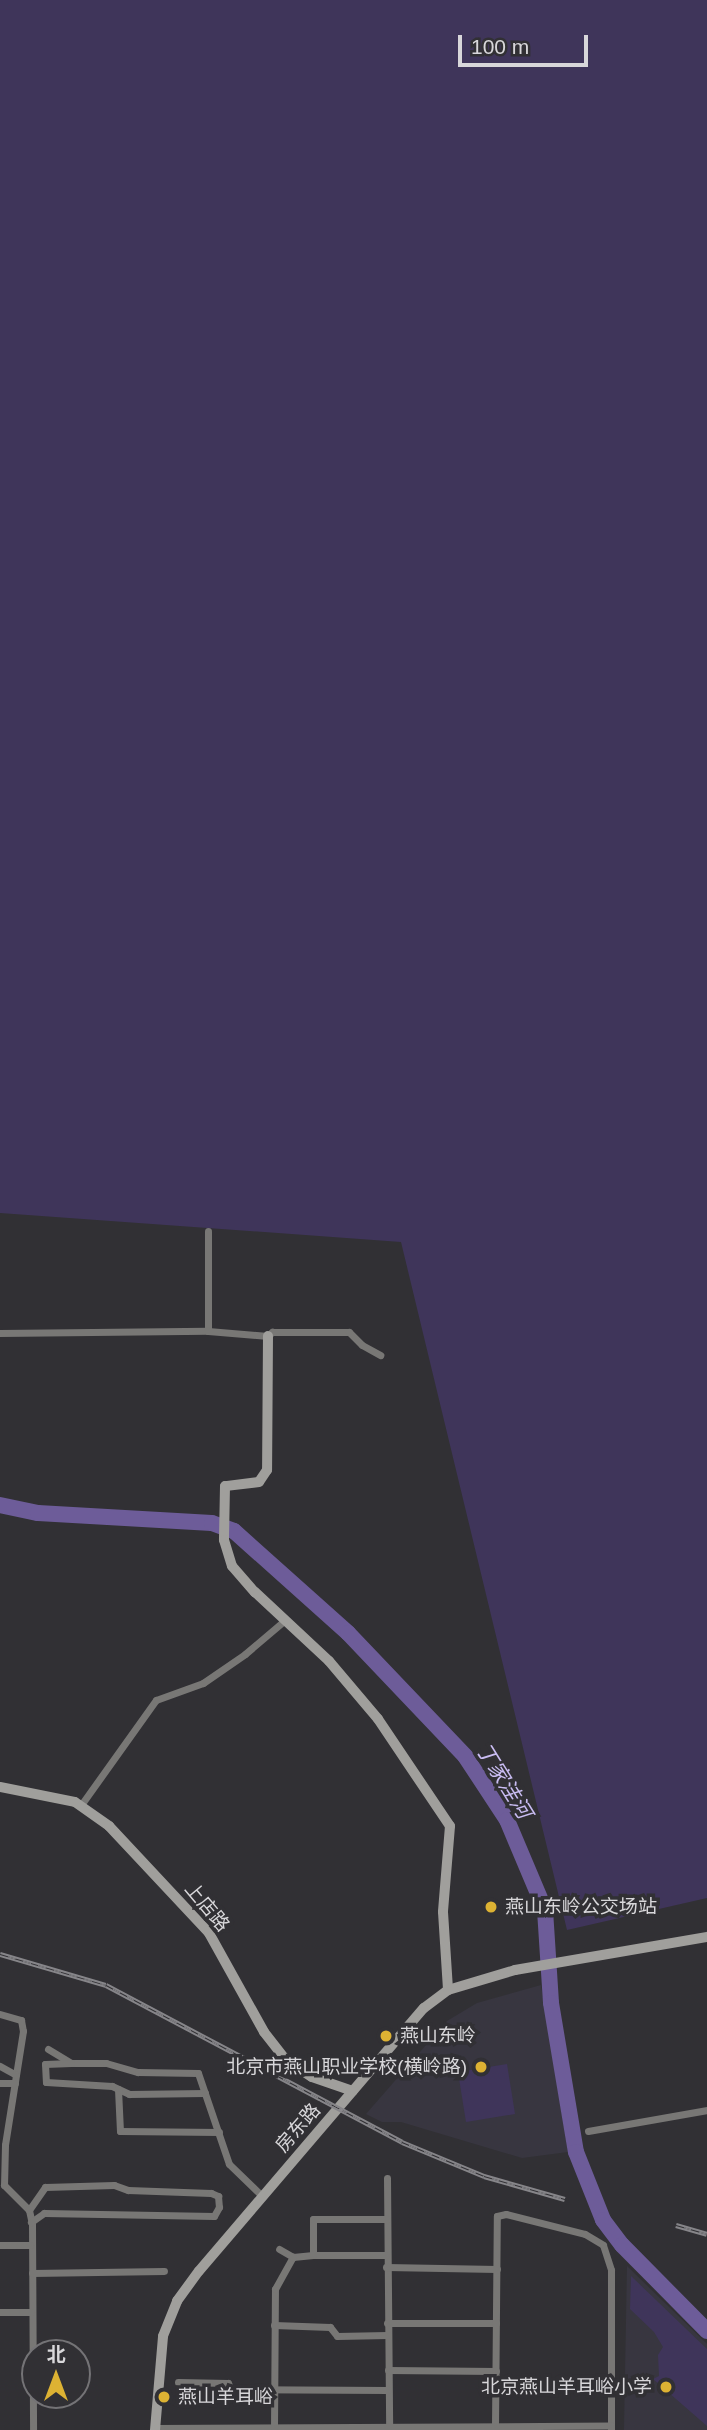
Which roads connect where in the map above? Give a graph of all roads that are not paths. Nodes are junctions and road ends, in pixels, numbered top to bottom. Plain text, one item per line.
1 (208, 1231) dead end
2 (208, 1331) junction
3 (0, 1333) edge
4 (268, 1336) junction
5 (380, 1355) dead end
6 (285, 1620) junction
7 (0, 1787) edge
8 (81, 1805) junction
9 (707, 1937) edge
10 (448, 1990) junction
11 (0, 2014) edge
12 (48, 2049) dead end
13 (71, 2063) junction
14 (0, 2066) edge
15 (16, 2079) junction
16 (0, 2083) edge
17 (118, 2089) junction
18 (353, 2091) junction
19 (205, 2093) junction
20 (707, 2110) edge
21 (588, 2131) dead end
22 (219, 2132) junction
23 (3, 2142) edge
24 (387, 2178) dead end
25 (2, 2185) edge
26 (263, 2197) junction
27 (29, 2210) junction
28 (387, 2219) junction
29 (31, 2222) junction
30 (0, 2245) edge
31 (30, 2245) junction
32 (279, 2249) dead end
33 (313, 2255) junction
34 (386, 2255) junction
35 (293, 2257) junction
36 (386, 2267) junction
37 (497, 2269) junction
38 (164, 2271) dead end
39 (32, 2273) junction
40 (0, 2312) edge
41 (31, 2312) junction
42 (387, 2323) junction
43 (496, 2323) junction
44 (274, 2325) junction
45 (387, 2335) junction
46 (388, 2370) junction
47 (496, 2371) junction
48 (177, 2382) dead end
49 (274, 2390) junction
50 (388, 2390) junction
51 (495, 2426) junction
52 (389, 2427) junction
53 (274, 2428) junction
54 (405, 2428) edge
55 (526, 2428) edge
56 (611, 2428) edge
57 (155, 2429) edge
58 (33, 2430) edge

1 - 2 street
2 - 3 street
2 - 4 street
4 - 5 street
4 - 6 street
6 - 8 street
6 - 10 street
7 - 8 street, 上店路
8 - 18 street, 上店路
9 - 10 street, 房东路
10 - 18 street, 房东路
11 - 15 street
12 - 13 street
13 - 17 street
13 - 19 street
14 - 15 street
15 - 16 street
15 - 23 street
17 - 19 street
17 - 22 street
18 - 26 street, 房东路
19 - 22 street
20 - 21 street
22 - 26 street
23 - 25 street
24 - 28 street
25 - 27 street
26 - 57 street, 房东路
27 - 29 street
27 - 29 street
28 - 33 street
28 - 34 street
29 - 31 street
30 - 31 street
31 - 39 street
32 - 35 street
33 - 34 street
33 - 35 street
34 - 36 street
35 - 44 street
36 - 37 street
36 - 42 street
37 - 43 street
37 - 56 street
38 - 39 street
39 - 41 street
40 - 41 street
41 - 58 street
42 - 43 street
42 - 45 street
43 - 47 street
44 - 45 street
44 - 49 street
45 - 46 street
46 - 47 street
46 - 50 street
47 - 51 street
48 - 49 street
49 - 50 street
49 - 53 street
50 - 52 street
51 - 54 street
51 - 55 street
52 - 53 street
52 - 54 street
53 - 57 street
55 - 56 street

